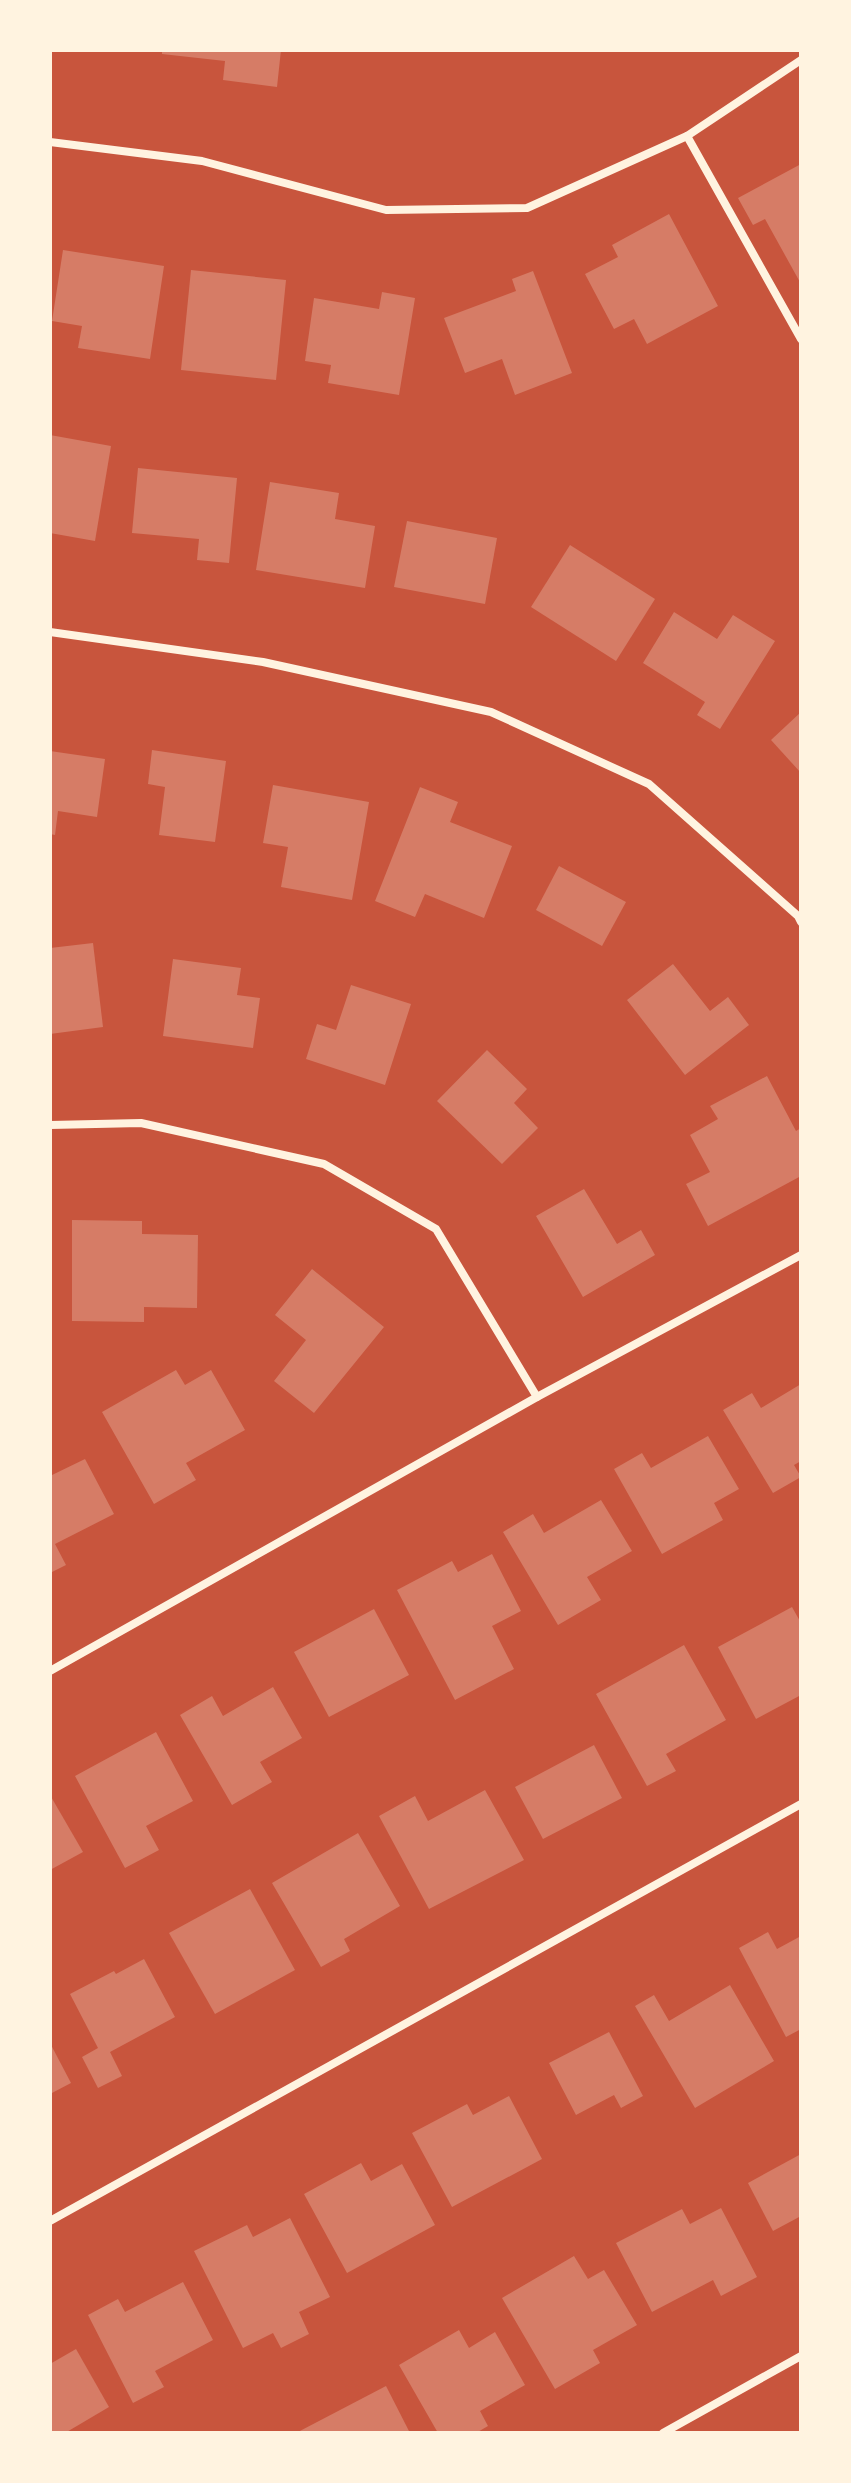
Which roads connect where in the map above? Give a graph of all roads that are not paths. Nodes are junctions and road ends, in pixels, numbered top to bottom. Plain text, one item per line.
1 (801, 60) edge
2 (687, 136) junction
3 (50, 142) edge
4 (801, 339) edge
5 (50, 632) edge
6 (801, 922) edge
7 (50, 1125) edge
8 (801, 1255) edge
9 (537, 1397) junction
10 (50, 1671) edge
11 (801, 1804) edge
12 (50, 2221) edge
13 (801, 2356) edge
14 (663, 2433) edge

1 - 2 street
2 - 3 street
2 - 4 street
5 - 6 street
7 - 9 street
8 - 9 street
9 - 10 street
11 - 12 street
13 - 14 street

